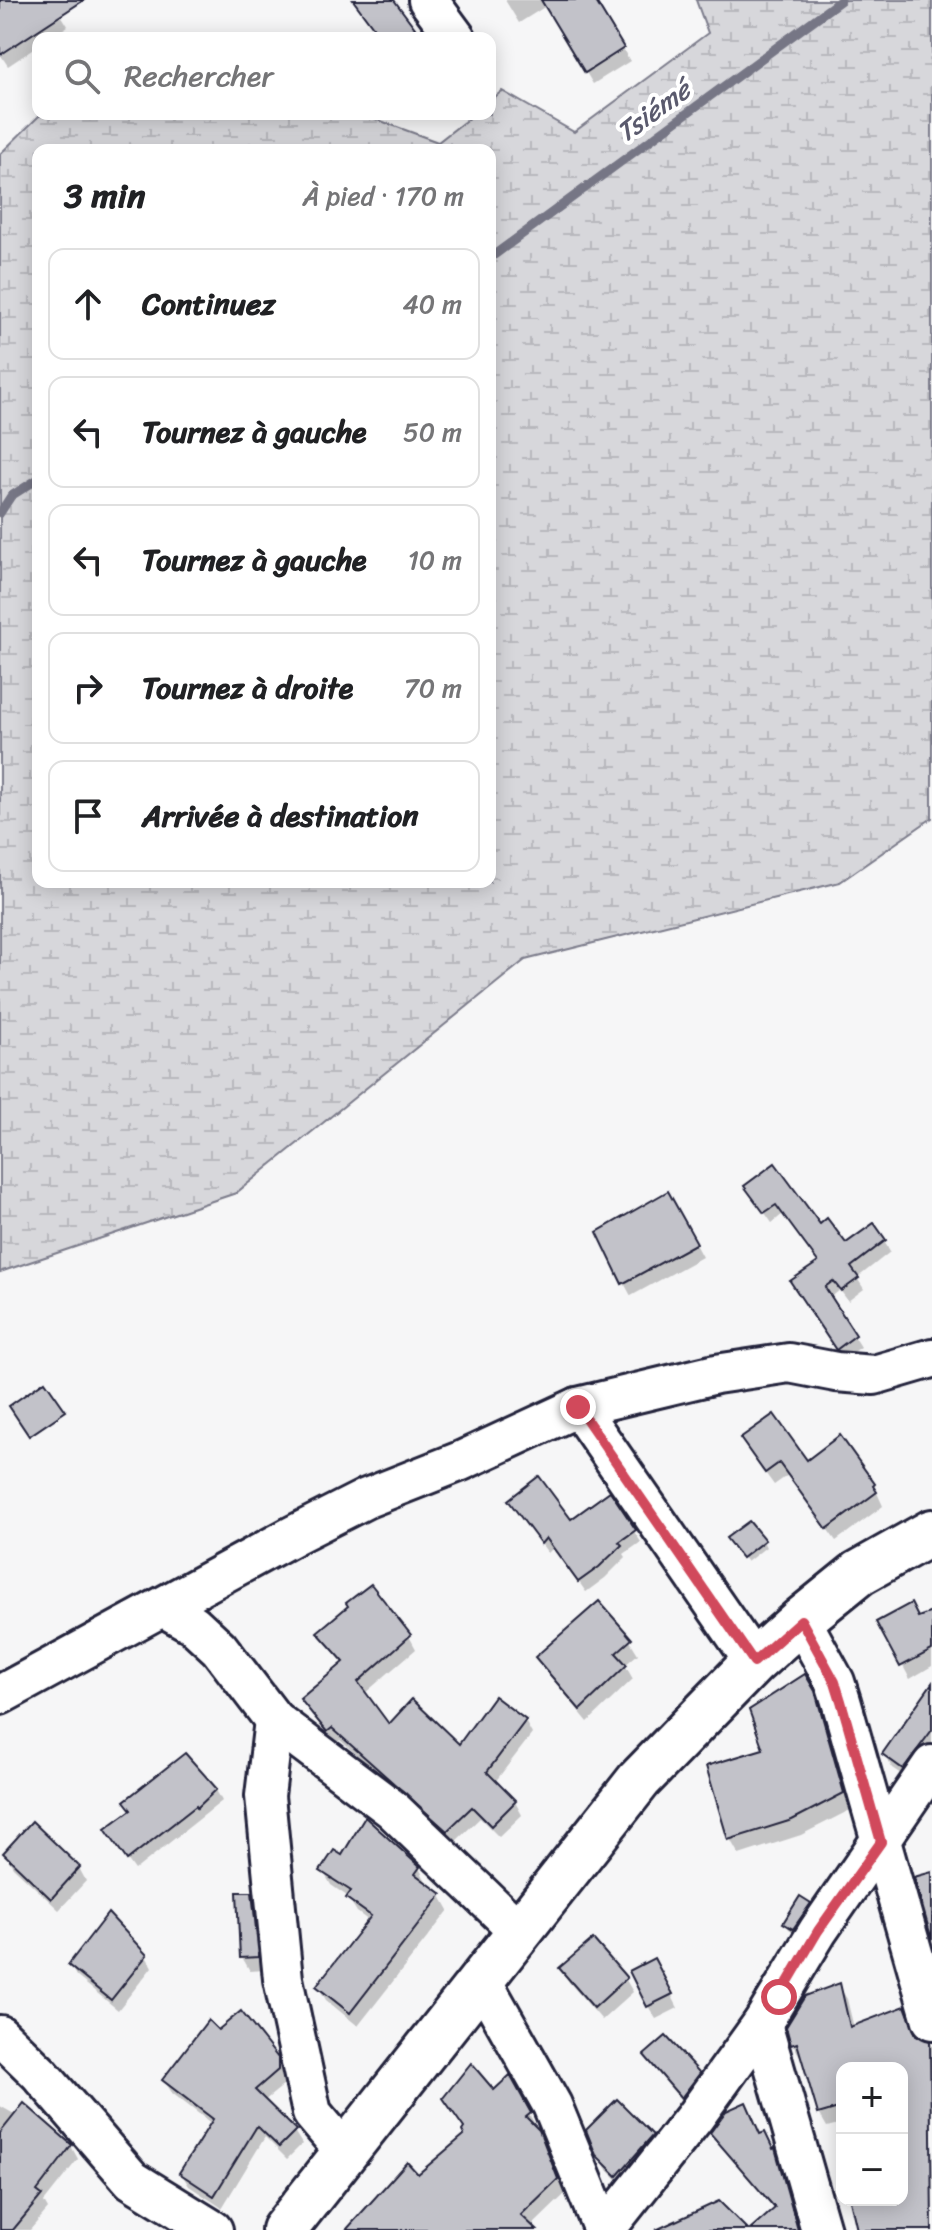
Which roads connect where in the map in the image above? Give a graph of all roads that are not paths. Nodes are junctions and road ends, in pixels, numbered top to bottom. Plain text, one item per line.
1 (428, 0) edge
2 (452, 32) edge
3 (932, 1358) edge
4 (578, 1407) junction
5 (932, 1532) edge
6 (163, 1607) junction
7 (801, 1620) junction
8 (754, 1662) junction
9 (0, 1695) edge
10 (274, 1720) junction
11 (932, 1765) edge
12 (881, 1842) junction
13 (518, 1930) junction
14 (481, 1979) junction
15 (932, 2020) edge
16 (762, 2024) junction
17 (0, 2035) edge
18 (345, 2152) junction
19 (213, 2230) edge
20 (284, 2230) edge
21 (604, 2230) edge
22 (821, 2230) edge

1 - 2 street
3 - 4 street
4 - 6 street
4 - 8 street
5 - 7 main road
6 - 9 street
6 - 10 street
7 - 8 main road
7 - 12 street
8 - 13 main road
10 - 13 street
10 - 18 street
11 - 12 street
12 - 15 street
12 - 16 street
13 - 14 main road
14 - 18 main road
14 - 21 street
16 - 21 street
16 - 22 street
17 - 19 street
18 - 20 main road

